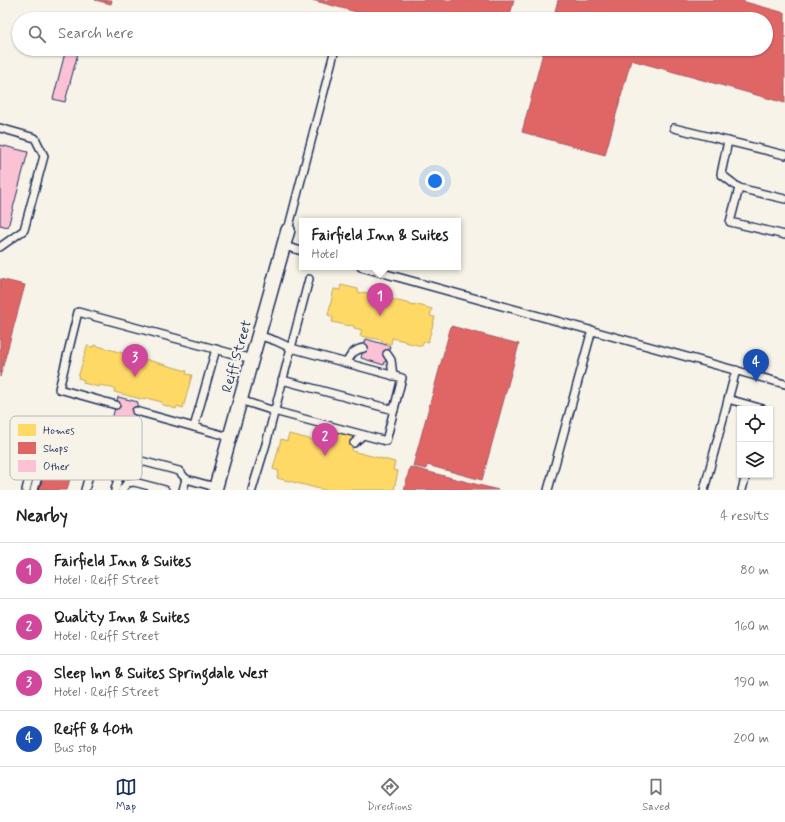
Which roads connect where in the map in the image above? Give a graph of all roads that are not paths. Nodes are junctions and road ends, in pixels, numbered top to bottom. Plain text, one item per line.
1 (333, 56) edge
2 (0, 128) edge
3 (674, 128) dead end
4 (728, 141) junction
5 (785, 155) edge
6 (739, 188) junction
7 (785, 199) edge
8 (288, 230) joint
9 (785, 235) edge
10 (284, 246) junction
11 (0, 247) edge
12 (299, 250) edge
13 (372, 270) edge
14 (309, 279) dead end
15 (592, 330) junction
16 (258, 335) junction
17 (291, 348) junction
18 (364, 348) dead end
19 (216, 349) junction
20 (387, 354) dead end
21 (252, 359) junction
22 (346, 363) junction
23 (736, 370) junction
24 (393, 376) junction
25 (282, 380) junction
26 (785, 384) edge
27 (728, 399) junction
28 (240, 400) junction
29 (116, 405) dead end
30 (752, 406) edge
31 (394, 410) junction
32 (136, 411) dead end
33 (274, 411) junction
34 (327, 425) junction
35 (194, 427) junction
36 (363, 435) junction
37 (230, 437) junction
38 (332, 437) dead end
39 (354, 442) dead end
40 (142, 461) edge
41 (745, 478) edge
42 (186, 479) junction
43 (29, 480) edge
44 (37, 480) edge
45 (88, 480) edge
46 (118, 480) edge
47 (215, 488) edge
48 (26, 490) edge
49 (34, 490) edge
50 (85, 490) edge
51 (116, 490) edge
52 (122, 490) edge
53 (165, 490) edge
54 (183, 490) edge
55 (252, 490) edge
56 (548, 490) edge
57 (704, 490) edge
58 (742, 490) edge

1 - 8 lane
2 - 11 lane
3 - 4 lane
4 - 5 lane
4 - 6 lane
6 - 7 lane
6 - 9 lane
8 - 10 street, Reiff Street
10 - 12 lane
10 - 16 street, Reiff Street
13 - 15 lane
14 - 17 lane
15 - 23 lane
15 - 56 lane
16 - 17 lane
16 - 21 street, Reiff Street
17 - 22 lane
17 - 25 lane
18 - 22 lane
19 - 21 lane
19 - 29 lane
19 - 35 lane
20 - 24 lane
21 - 28 street, Reiff Street
22 - 24 lane
23 - 26 lane
23 - 27 lane
24 - 31 lane
25 - 31 lane
25 - 33 lane
27 - 30 lane
27 - 57 lane
28 - 33 lane
28 - 37 street, Reiff Street
31 - 36 lane
32 - 35 lane
33 - 34 lane
33 - 55 lane
34 - 36 lane
34 - 38 lane
35 - 37 lane
36 - 39 lane
37 - 47 street, Reiff Street
40 - 42 lane
41 - 58 lane
42 - 47 lane
42 - 54 lane
43 - 48 lane
44 - 49 lane
45 - 50 lane
46 - 51 lane
52 - 53 lane

